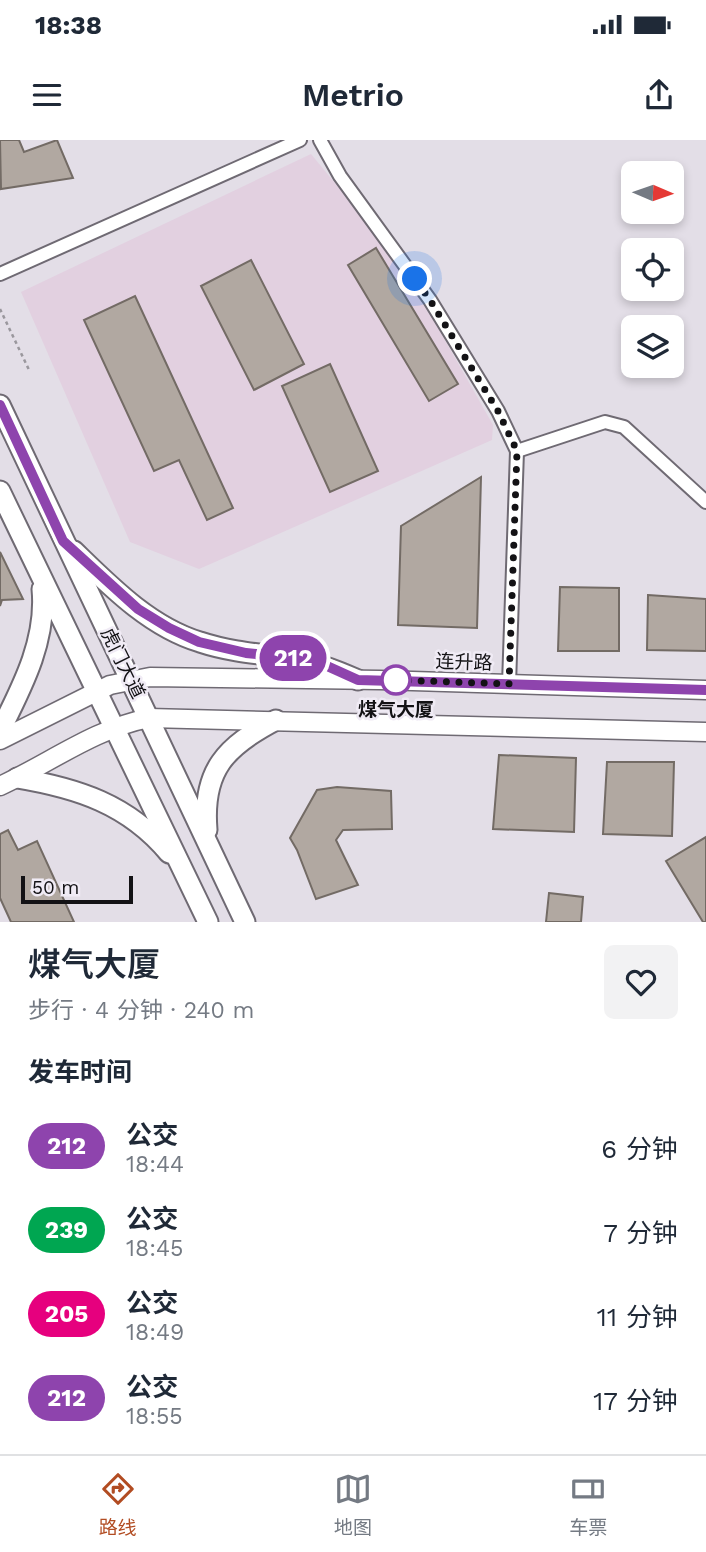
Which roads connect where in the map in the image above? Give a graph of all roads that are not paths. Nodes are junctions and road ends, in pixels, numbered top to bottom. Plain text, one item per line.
1 (300, 140) edge
2 (320, 140) edge
3 (0, 274) edge
4 (0, 405) edge
5 (517, 451) junction
6 (0, 491) edge
7 (706, 502) edge
8 (63, 541) junction
9 (41, 577) junction
10 (131, 680) junction
11 (358, 680) junction
12 (509, 684) junction
13 (96, 691) junction
14 (706, 691) edge
15 (149, 718) junction
16 (276, 720) junction
17 (114, 727) junction
18 (0, 731) edge
19 (706, 732) edge
20 (0, 740) edge
21 (8, 782) edge
22 (209, 845) junction
23 (183, 870) junction
24 (208, 922) edge
25 (245, 922) edge

1 - 3 street
2 - 5 street
4 - 8 main road, 虎门大道
5 - 7 street
5 - 12 street
6 - 9 main road, 虎门大道
8 - 10 main road, 虎门大道
8 - 11 main road
9 - 13 main road, 虎门大道
9 - 18 main road
10 - 11 main road, 连升路
10 - 13 main road, 连升路
10 - 15 main road, 虎门大道
11 - 12 main road, 连升路
12 - 14 main road, 连升路
13 - 17 main road, 虎门大道
13 - 20 main road, 连升路
15 - 16 main road
15 - 17 main road
15 - 22 main road, 虎门大道
16 - 19 main road
16 - 22 main road
17 - 21 main road
17 - 23 main road, 虎门大道
21 - 23 main road
22 - 25 main road, 虎门大道
23 - 24 main road, 虎门大道

